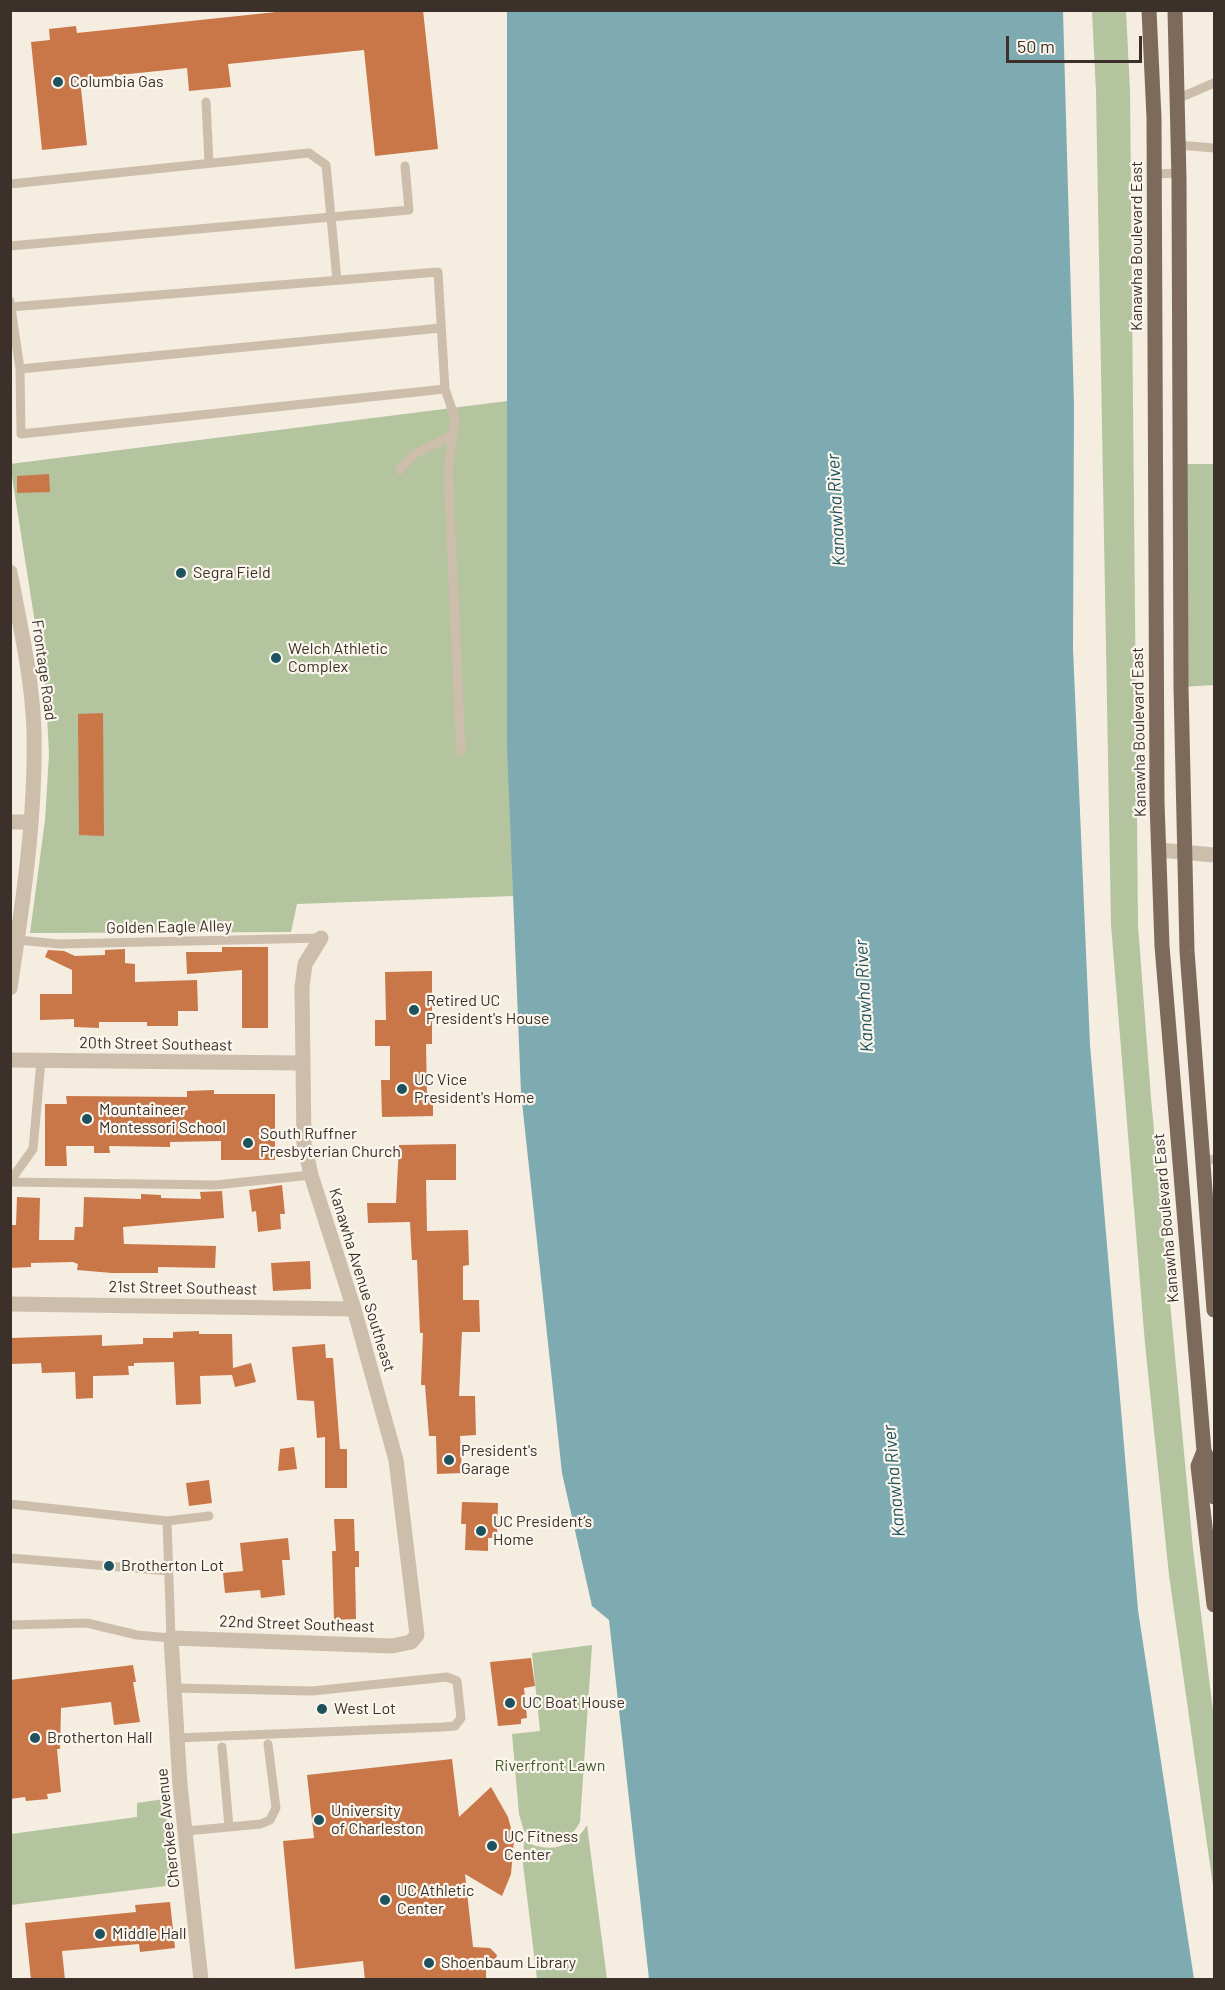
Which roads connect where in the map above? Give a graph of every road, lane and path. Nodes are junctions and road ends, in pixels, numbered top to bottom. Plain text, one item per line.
1 (1149, 10) edge
2 (1175, 10) edge
3 (1215, 83) edge
4 (1177, 99) junction
5 (206, 102) dead end
6 (1178, 145) junction
7 (1215, 148) edge
8 (209, 163) junction
9 (405, 166) dead end
10 (1179, 173) junction
11 (1155, 174) junction
12 (10, 184) edge
13 (331, 217) junction
14 (10, 246) edge
15 (336, 280) junction
16 (10, 301) edge
17 (11, 307) edge
18 (441, 328) junction
19 (20, 369) junction
20 (445, 389) junction
21 (453, 435) junction
22 (400, 470) dead end
23 (10, 573) edge
24 (461, 751) dead end
25 (10, 822) edge
26 (30, 822) junction
27 (1159, 850) junction
28 (1184, 853) junction
29 (1215, 855) edge
30 (321, 938) joint
31 (18, 940) junction
32 (10, 988) edge
33 (10, 1060) edge
34 (41, 1061) junction
35 (302, 1064) junction
36 (1209, 1159) edge
37 (310, 1174) junction
38 (10, 1182) edge
39 (10, 1304) edge
40 (354, 1309) junction
41 (1215, 1310) edge
42 (1204, 1451) junction
43 (1215, 1497) edge
44 (10, 1504) edge
45 (208, 1516) dead end
46 (167, 1521) junction
47 (10, 1558) edge
48 (169, 1571) junction
49 (1215, 1605) edge
50 (10, 1625) edge
51 (417, 1635) joint
52 (171, 1638) junction
53 (174, 1688) junction
54 (177, 1738) junction
55 (268, 1744) dead end
56 (222, 1747) dead end
57 (229, 1827) junction
58 (186, 1831) junction
59 (201, 1980) edge

1 - 11 main road, Kanawha Boulevard East
2 - 4 main road
3 - 4 lane
4 - 6 main road
5 - 8 lane
6 - 7 lane
6 - 10 main road
8 - 12 lane
8 - 13 lane
9 - 13 lane
10 - 11 lane
10 - 28 main road
11 - 27 main road, Kanawha Boulevard East
13 - 14 lane
13 - 15 lane
15 - 17 lane
15 - 18 lane
16 - 17 lane
17 - 19 lane
18 - 19 lane
18 - 20 lane
19 - 20 lane
20 - 21 lane
21 - 22 lane
21 - 24 lane
23 - 26 street, Frontage Road
25 - 26 street
26 - 31 street, Frontage Road
27 - 28 street
27 - 42 main road, Kanawha Boulevard East
28 - 29 street
28 - 36 main road
30 - 31 lane, Golden Eagle Alley
30 - 35 street, Kanawha Avenue Southeast
31 - 32 street, Frontage Road
33 - 34 street, 20th Street Southeast
34 - 35 street, 20th Street Southeast
34 - 38 lane
35 - 37 street, Kanawha Avenue Southeast
36 - 41 main road
37 - 38 lane
37 - 40 street, Kanawha Avenue Southeast
39 - 40 street, 21st Street Southeast
40 - 51 street, Kanawha Avenue Southeast
42 - 43 main road, Kanawha Boulevard East
42 - 49 main road, Kanawha Boulevard East
44 - 46 lane
45 - 46 lane
46 - 48 lane
47 - 48 lane
48 - 52 lane
50 - 52 lane
51 - 52 street, 22nd Street Southeast
52 - 53 street, Cherokee Avenue
53 - 54 street, Cherokee Avenue
53 - 54 lane
54 - 58 street, Cherokee Avenue
55 - 57 lane
56 - 57 lane
57 - 58 lane
58 - 59 street, Cherokee Avenue

